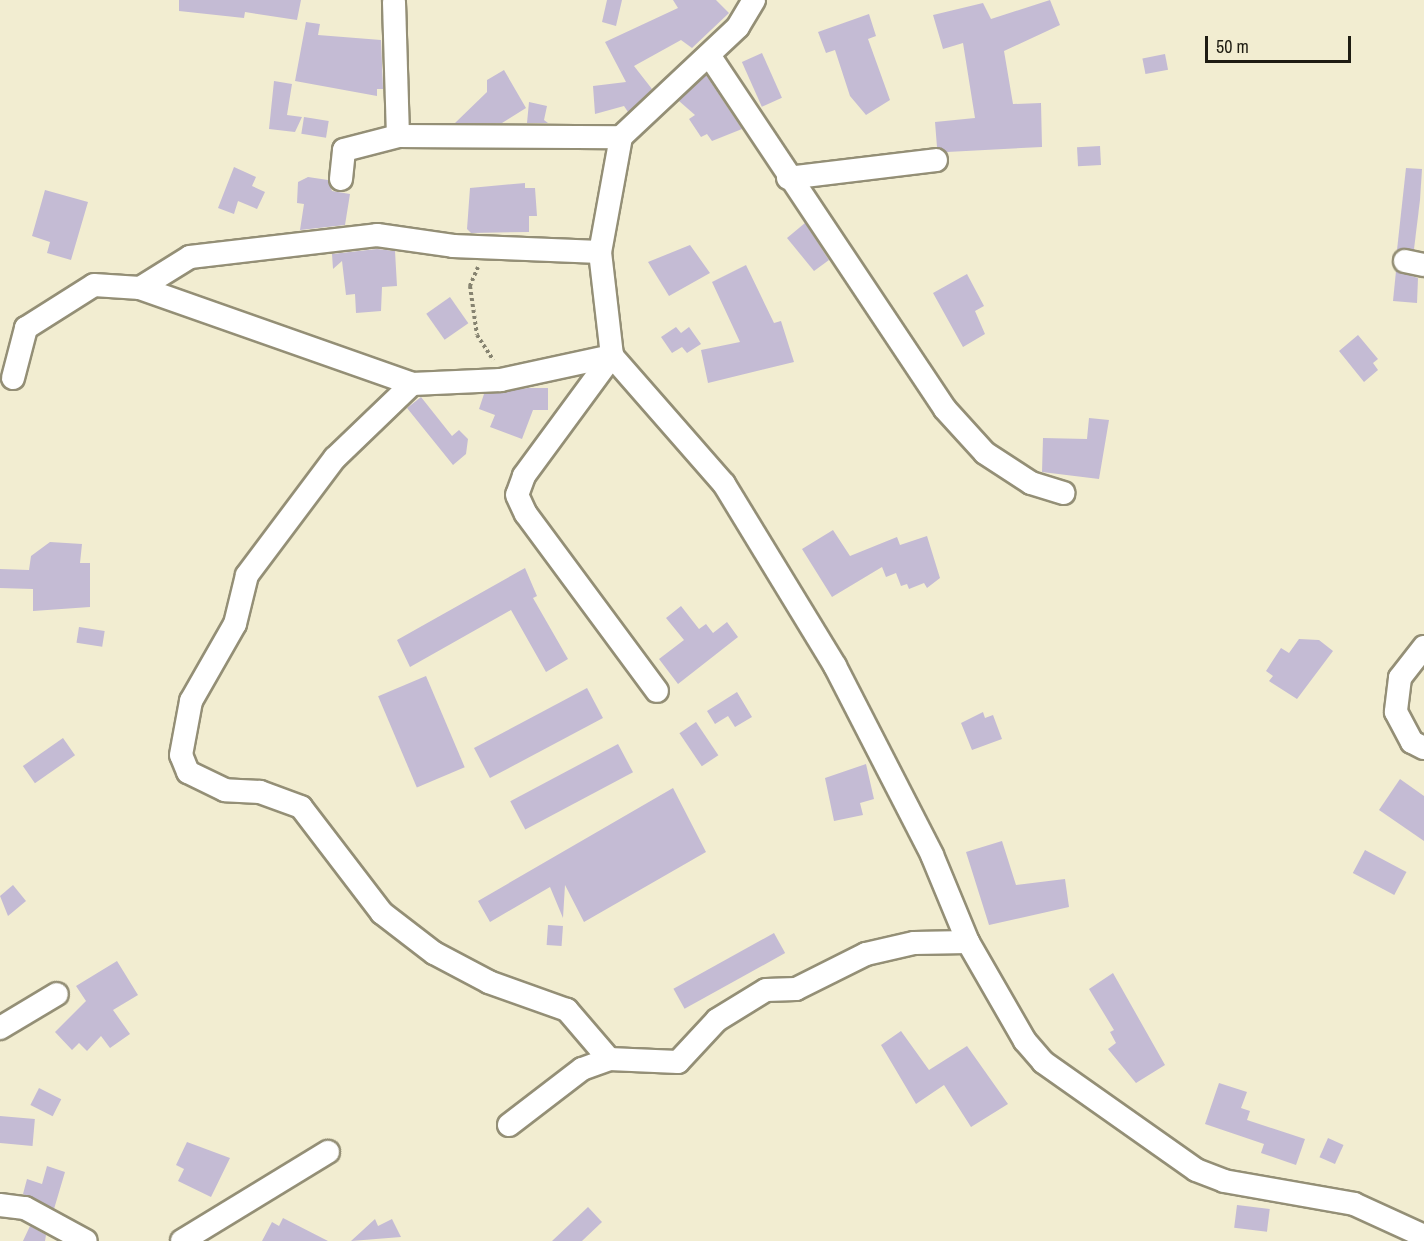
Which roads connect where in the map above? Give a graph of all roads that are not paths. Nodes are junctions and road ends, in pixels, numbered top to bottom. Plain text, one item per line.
1 (754, 0) edge
2 (394, 2) dead end
3 (709, 56) junction
4 (398, 136) junction
5 (621, 137) junction
6 (936, 160) dead end
7 (788, 178) junction
8 (341, 179) dead end
9 (600, 252) junction
10 (140, 288) junction
11 (612, 356) junction
12 (13, 378) dead end
13 (412, 384) junction
14 (1064, 493) dead end
15 (1424, 647) edge
16 (657, 691) dead end
17 (1424, 748) edge
18 (968, 942) junction
19 (57, 994) dead end
20 (0, 1028) edge
21 (609, 1059) junction
22 (509, 1125) dead end
23 (328, 1152) dead end
24 (0, 1205) edge
25 (1424, 1236) edge
26 (86, 1241) edge
27 (182, 1241) edge

1 - 3 street
2 - 4 street
3 - 5 street
3 - 7 street
4 - 5 street
4 - 8 street
5 - 9 street
6 - 7 street
7 - 14 street
9 - 10 street
9 - 11 street
10 - 12 street
10 - 13 street
11 - 13 street
11 - 16 street
11 - 18 street
13 - 21 street
15 - 17 street
18 - 21 street
18 - 25 street
19 - 20 street
21 - 22 street
23 - 27 street
24 - 26 street

